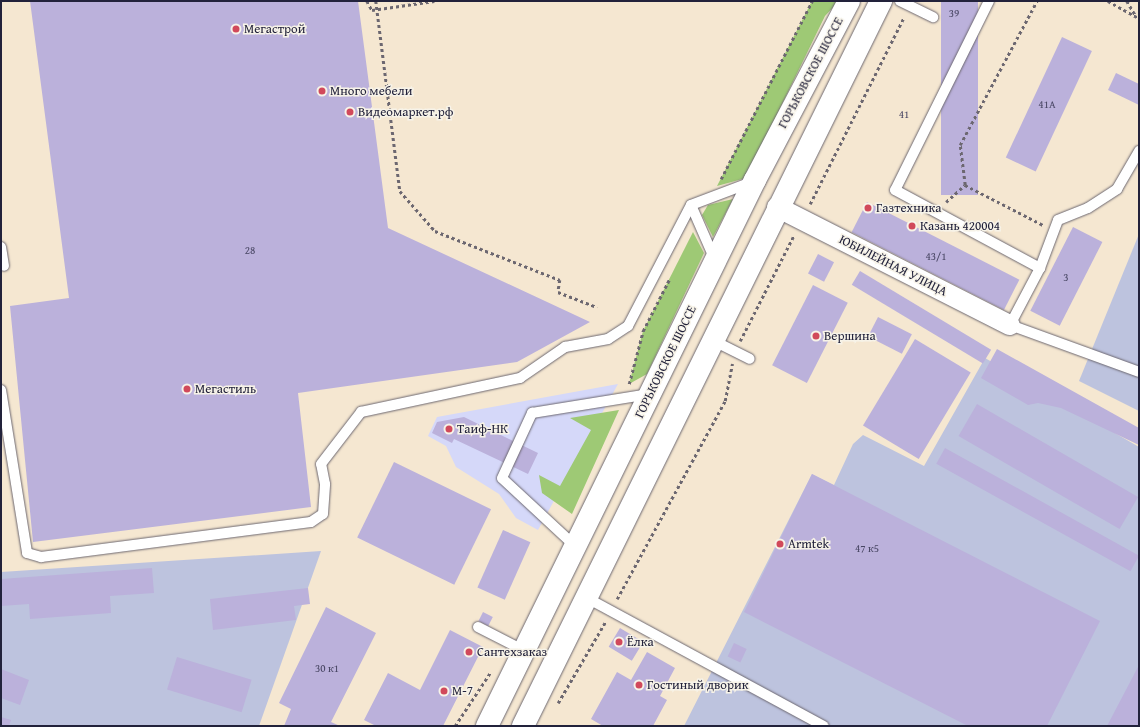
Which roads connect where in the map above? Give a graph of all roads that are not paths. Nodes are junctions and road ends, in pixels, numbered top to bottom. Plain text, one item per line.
1 (849, 1) edge
2 (881, 1) edge
3 (900, 1) edge
4 (989, 1) edge
5 (933, 17) dead end
6 (1139, 151) edge
7 (755, 180) junction
8 (691, 205) junction
9 (777, 207) junction
10 (1, 247) edge
11 (715, 261) junction
12 (4, 266) dead end
13 (1040, 268) junction
14 (1010, 324) junction
15 (712, 340) junction
16 (750, 359) dead end
17 (1139, 372) edge
18 (1, 390) edge
19 (651, 393) junction
20 (574, 546) junction
21 (586, 598) junction
22 (478, 627) dead end
23 (525, 651) junction
24 (487, 726) edge
25 (523, 726) edge
26 (824, 726) edge

1 - 7 main road, ГОРЬКОВСКОЕ ШОССЕ
2 - 9 main road
3 - 5 lane
4 - 13 lane
6 - 13 lane
7 - 8 lane
7 - 11 main road, ГОРЬКОВСКОЕ ШОССЕ
8 - 11 lane
8 - 18 lane
9 - 14 street, ЮБИЛЕЙНАЯ УЛИЦА
9 - 15 main road
10 - 12 lane
11 - 19 main road, ГОРЬКОВСКОЕ ШОССЕ
13 - 14 lane
14 - 17 lane
15 - 16 lane
15 - 21 main road
19 - 20 main road, ГОРЬКОВСКОЕ ШОССЕ
19 - 20 lane
20 - 23 main road, ГОРЬКОВСКОЕ ШОССЕ
21 - 25 main road
21 - 26 lane
22 - 23 lane
23 - 24 main road, ГОРЬКОВСКОЕ ШОССЕ

